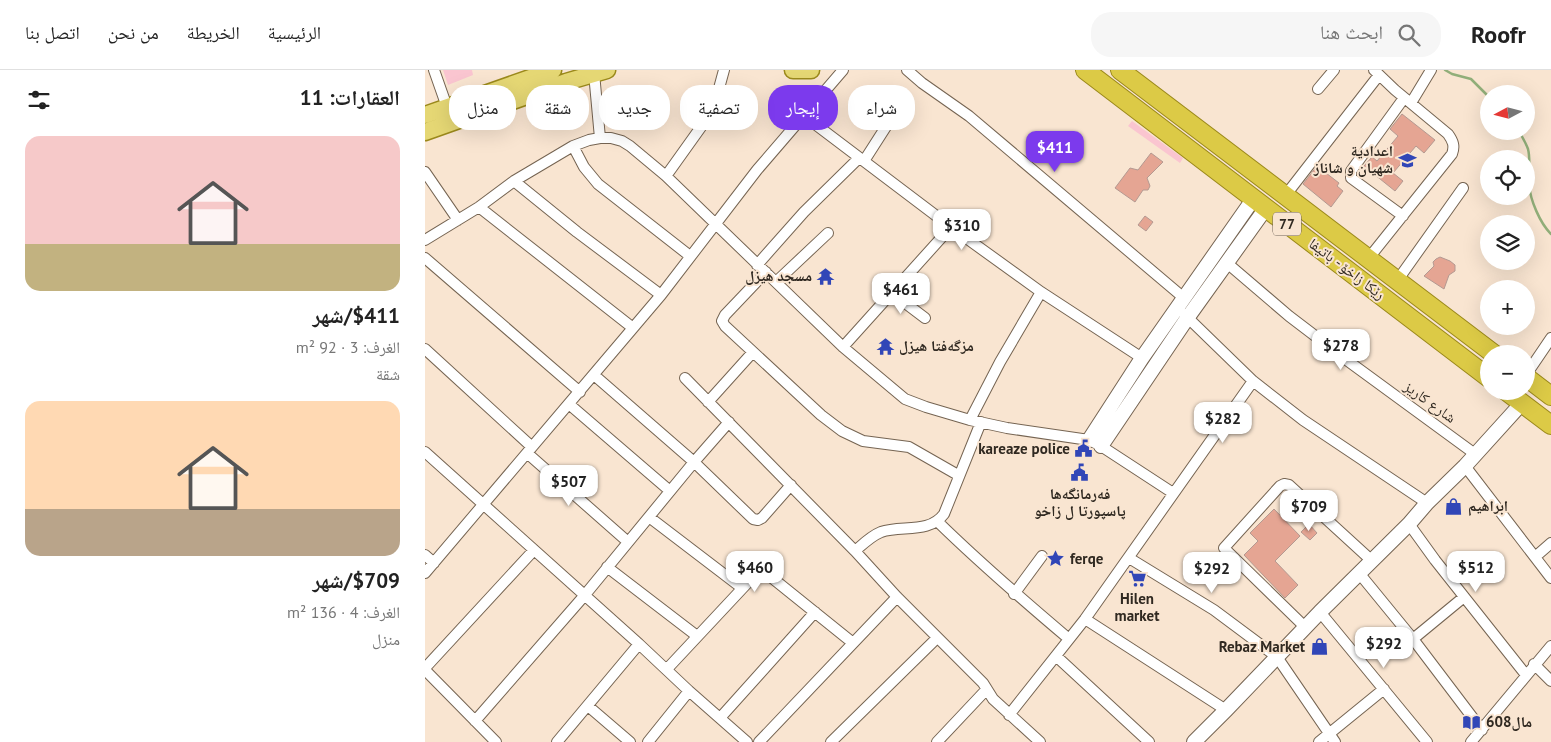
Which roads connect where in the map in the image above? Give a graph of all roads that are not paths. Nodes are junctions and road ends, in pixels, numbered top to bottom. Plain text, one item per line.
1 (434, 70) edge
2 (553, 70) edge
3 (724, 70) edge
4 (793, 70) edge
5 (811, 70) edge
6 (843, 70) edge
7 (907, 70) edge
8 (1085, 70) edge
9 (1120, 70) edge
10 (1334, 70) edge
11 (601, 71) edge
12 (1377, 72) edge
13 (1429, 73) edge
14 (830, 85) edge
15 (1317, 89) dead end
16 (1407, 100) junction
17 (447, 107) junction
18 (425, 115) edge
19 (790, 130) edge
20 (823, 130) edge
21 (883, 130) edge
22 (425, 132) edge
23 (600, 138) junction
24 (573, 146) junction
25 (861, 159) junction
26 (425, 172) edge
27 (666, 176) junction
28 (514, 181) junction
29 (1463, 188) dead end
30 (1285, 196) junction
31 (1260, 203) junction
32 (479, 207) junction
33 (1403, 216) junction
34 (458, 220) junction
35 (715, 223) junction
36 (951, 227) junction
37 (828, 233) dead end
38 (425, 240) edge
39 (690, 256) junction
40 (425, 258) edge
41 (1369, 259) junction
42 (1227, 263) junction
43 (757, 265) junction
44 (766, 272) junction
45 (777, 281) junction
46 (1397, 281) junction
47 (1041, 292) junction
48 (892, 293) junction
49 (661, 295) junction
50 (1180, 303) junction
51 (1188, 317) junction
52 (925, 318) dead end
53 (633, 328) junction
54 (1551, 338) edge
55 (1482, 345) edge
56 (843, 347) junction
57 (425, 350) edge
58 (753, 352) junction
59 (1142, 358) junction
60 (1535, 362) edge
61 (1480, 371) edge
62 (594, 374) junction
63 (685, 378) dead end
64 (1253, 381) junction
65 (1535, 383) edge
66 (580, 392) junction
67 (1551, 396) edge
68 (1518, 400) edge
69 (708, 402) junction
70 (1522, 403) junction
71 (570, 405) junction
72 (970, 420) junction
73 (729, 422) junction
74 (981, 422) junction
75 (1551, 425) edge
76 (1095, 443) junction
77 (529, 450) junction
78 (425, 452) edge
79 (1475, 454) junction
80 (694, 462) junction
81 (1465, 466) junction
82 (958, 475) junction
83 (791, 485) junction
84 (670, 491) junction
85 (1173, 493) junction
86 (1427, 503) junction
87 (483, 506) junction
88 (649, 517) junction
89 (938, 522) junction
90 (1409, 524) junction
91 (628, 542) junction
92 (1551, 543) edge
93 (534, 550) junction
94 (855, 551) junction
95 (425, 554) edge
96 (1042, 556) dead end
97 (1535, 557) junction
98 (1129, 558) junction
99 (1371, 560) junction
100 (434, 563) junction
101 (607, 567) junction
102 (425, 573) edge
103 (1359, 573) junction
104 (1551, 578) edge
105 (743, 588) junction
106 (1014, 594) junction
107 (584, 596) junction
108 (897, 597) junction
109 (1464, 598) junction
110 (815, 612) junction
111 (1320, 612) junction
112 (1085, 619) junction
113 (1305, 627) junction
114 (697, 636) junction
115 (937, 638) junction
116 (1069, 639) junction
117 (1413, 639) junction
118 (853, 643) junction
119 (639, 644) junction
120 (1551, 646) edge
121 (1056, 656) junction
122 (1277, 657) junction
123 (1534, 664) junction
124 (425, 669) edge
125 (667, 669) junction
126 (1526, 675) junction
127 (1551, 681) edge
128 (1384, 689) junction
129 (986, 690) junction
130 (689, 691) junction
131 (588, 706) junction
132 (1226, 710) junction
133 (1009, 715) junction
134 (720, 718) junction
135 (475, 720) junction
136 (1482, 730) junction
137 (1332, 738) edge
138 (496, 742) edge
139 (557, 742) edge
140 (630, 742) edge
141 (647, 742) edge
142 (747, 742) edge
143 (759, 742) edge
144 (831, 742) edge
145 (937, 742) edge
146 (1040, 742) edge
147 (1149, 742) edge
148 (1194, 742) edge
149 (1319, 742) edge
150 (1426, 742) edge
151 (1471, 742) edge

1 - 17 street
2 - 17 main road
3 - 27 street
4 - 5 main road
6 - 14 street
7 - 50 street
8 - 31 highway, رێکا زاخۆ - باتیفا / 77
9 - 30 highway, رێکا زاخۆ - باتیفا / 77
10 - 15 street
11 - 22 main road
11 - 23 street
12 - 16 street
12 - 30 street
13 - 16 street
16 - 33 street
16 - 33 street
17 - 18 main road
19 - 35 street
20 - 25 street
21 - 25 street
23 - 24 street
23 - 27 street
24 - 28 street
24 - 39 street
25 - 36 street
25 - 43 street
26 - 34 street
27 - 35 street
28 - 32 street
28 - 49 street
29 - 46 street
30 - 41 highway, رێکا زاخۆ - باتیفا / 77
31 - 42 street
31 - 50 street
31 - 61 highway, رێکا زاخۆ - باتیفا / 77
32 - 34 street
32 - 53 street
33 - 41 street
34 - 38 street
35 - 39 street
35 - 43 street
36 - 47 street
36 - 48 street
37 - 45 street
39 - 49 street
40 - 66 street
41 - 46 highway, رێکا زاخۆ - باتیفا / 77
42 - 51 street
42 - 79 street, شارع كاريز
43 - 44 street
44 - 45 street
44 - 58 street
45 - 56 street
46 - 55 highway, رێکا زاخۆ - باتیفا / 77
47 - 59 street
47 - 72 street
48 - 52 street
48 - 56 street
49 - 53 street
50 - 51 street
50 - 59 street
51 - 64 street
51 - 76 street
53 - 62 street
54 - 60 street
56 - 72 street
57 - 77 street
58 - 69 street
58 - 82 street
59 - 76 street
62 - 66 street
62 - 80 street
63 - 69 street
64 - 85 street
64 - 86 street
65 - 67 highway
66 - 71 street
68 - 70 highway
69 - 73 street
70 - 75 highway
70 - 79 street
71 - 77 street
71 - 84 street
72 - 74 street
73 - 80 street
73 - 83 street
74 - 76 street
74 - 82 street
76 - 85 street
77 - 87 street
77 - 91 street
78 - 87 street
79 - 81 street
80 - 83 street
80 - 84 street
81 - 86 street
81 - 97 street
82 - 89 street
83 - 94 street
84 - 88 street
85 - 98 street
86 - 90 street
87 - 93 street
87 - 100 street
88 - 91 street
88 - 105 street
89 - 94 street
89 - 106 street
90 - 99 street
90 - 109 street
91 - 101 street
92 - 97 street
93 - 107 street
93 - 124 street
94 - 108 street
95 - 100 street
96 - 106 street
97 - 104 street
98 - 112 street
98 - 122 street
99 - 103 street
99 - 113 street
100 - 102 street
101 - 107 street
101 - 114 street
103 - 111 street
103 - 117 street
105 - 110 street
105 - 114 street
106 - 116 street
107 - 119 street
107 - 135 street
108 - 115 street
108 - 118 street
109 - 117 street
109 - 126 street
110 - 118 street
110 - 134 street
111 - 113 street
111 - 128 street
112 - 116 street
112 - 132 street
113 - 122 street
114 - 125 street
115 - 129 street
115 - 144 street
116 - 121 street
117 - 136 street
118 - 143 street
119 - 125 street
119 - 131 street
120 - 123 street
121 - 133 street
121 - 147 street
122 - 132 street
122 - 137 street
123 - 126 street
123 - 127 street
124 - 135 street
125 - 130 street
126 - 136 street
128 - 137 street
128 - 150 street
129 - 133 street
129 - 145 street
130 - 134 street
130 - 141 street
131 - 139 street
131 - 140 street
132 - 148 street
133 - 146 street
134 - 142 street
135 - 138 street
136 - 151 street
137 - 149 street

